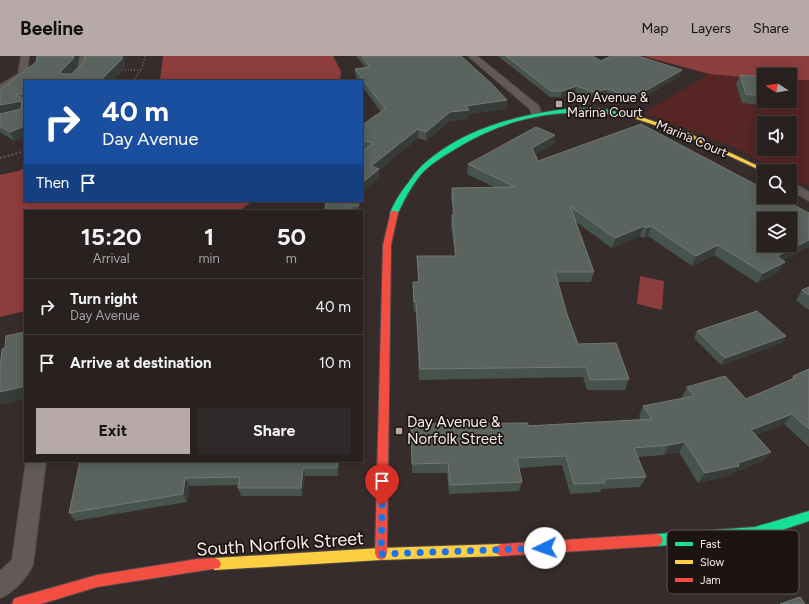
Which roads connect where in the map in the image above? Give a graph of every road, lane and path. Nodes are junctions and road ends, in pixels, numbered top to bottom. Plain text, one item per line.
1 (25, 56) edge
2 (84, 56) edge
3 (145, 56) edge
4 (472, 56) edge
5 (115, 70) edge
6 (141, 70) junction
7 (71, 80) edge
8 (134, 80) edge
9 (0, 89) edge
10 (536, 114) junction
11 (24, 151) edge
12 (0, 158) edge
13 (757, 167) edge
14 (797, 189) edge
15 (809, 197) edge
16 (36, 462) edge
17 (809, 516) edge
18 (765, 530) edge
19 (667, 539) edge
20 (381, 554) junction
21 (0, 587) edge
22 (19, 604) edge

1 - 9 street
2 - 7 street
3 - 6 path
4 - 10 street
5 - 6 path
6 - 8 path
10 - 13 street, Marina Court
10 - 20 street, Marina Court
11 - 12 path
14 - 15 street
16 - 21 street
17 - 18 street, South Norfolk Street
19 - 20 street, South Norfolk Street
20 - 22 street, South Norfolk Street

